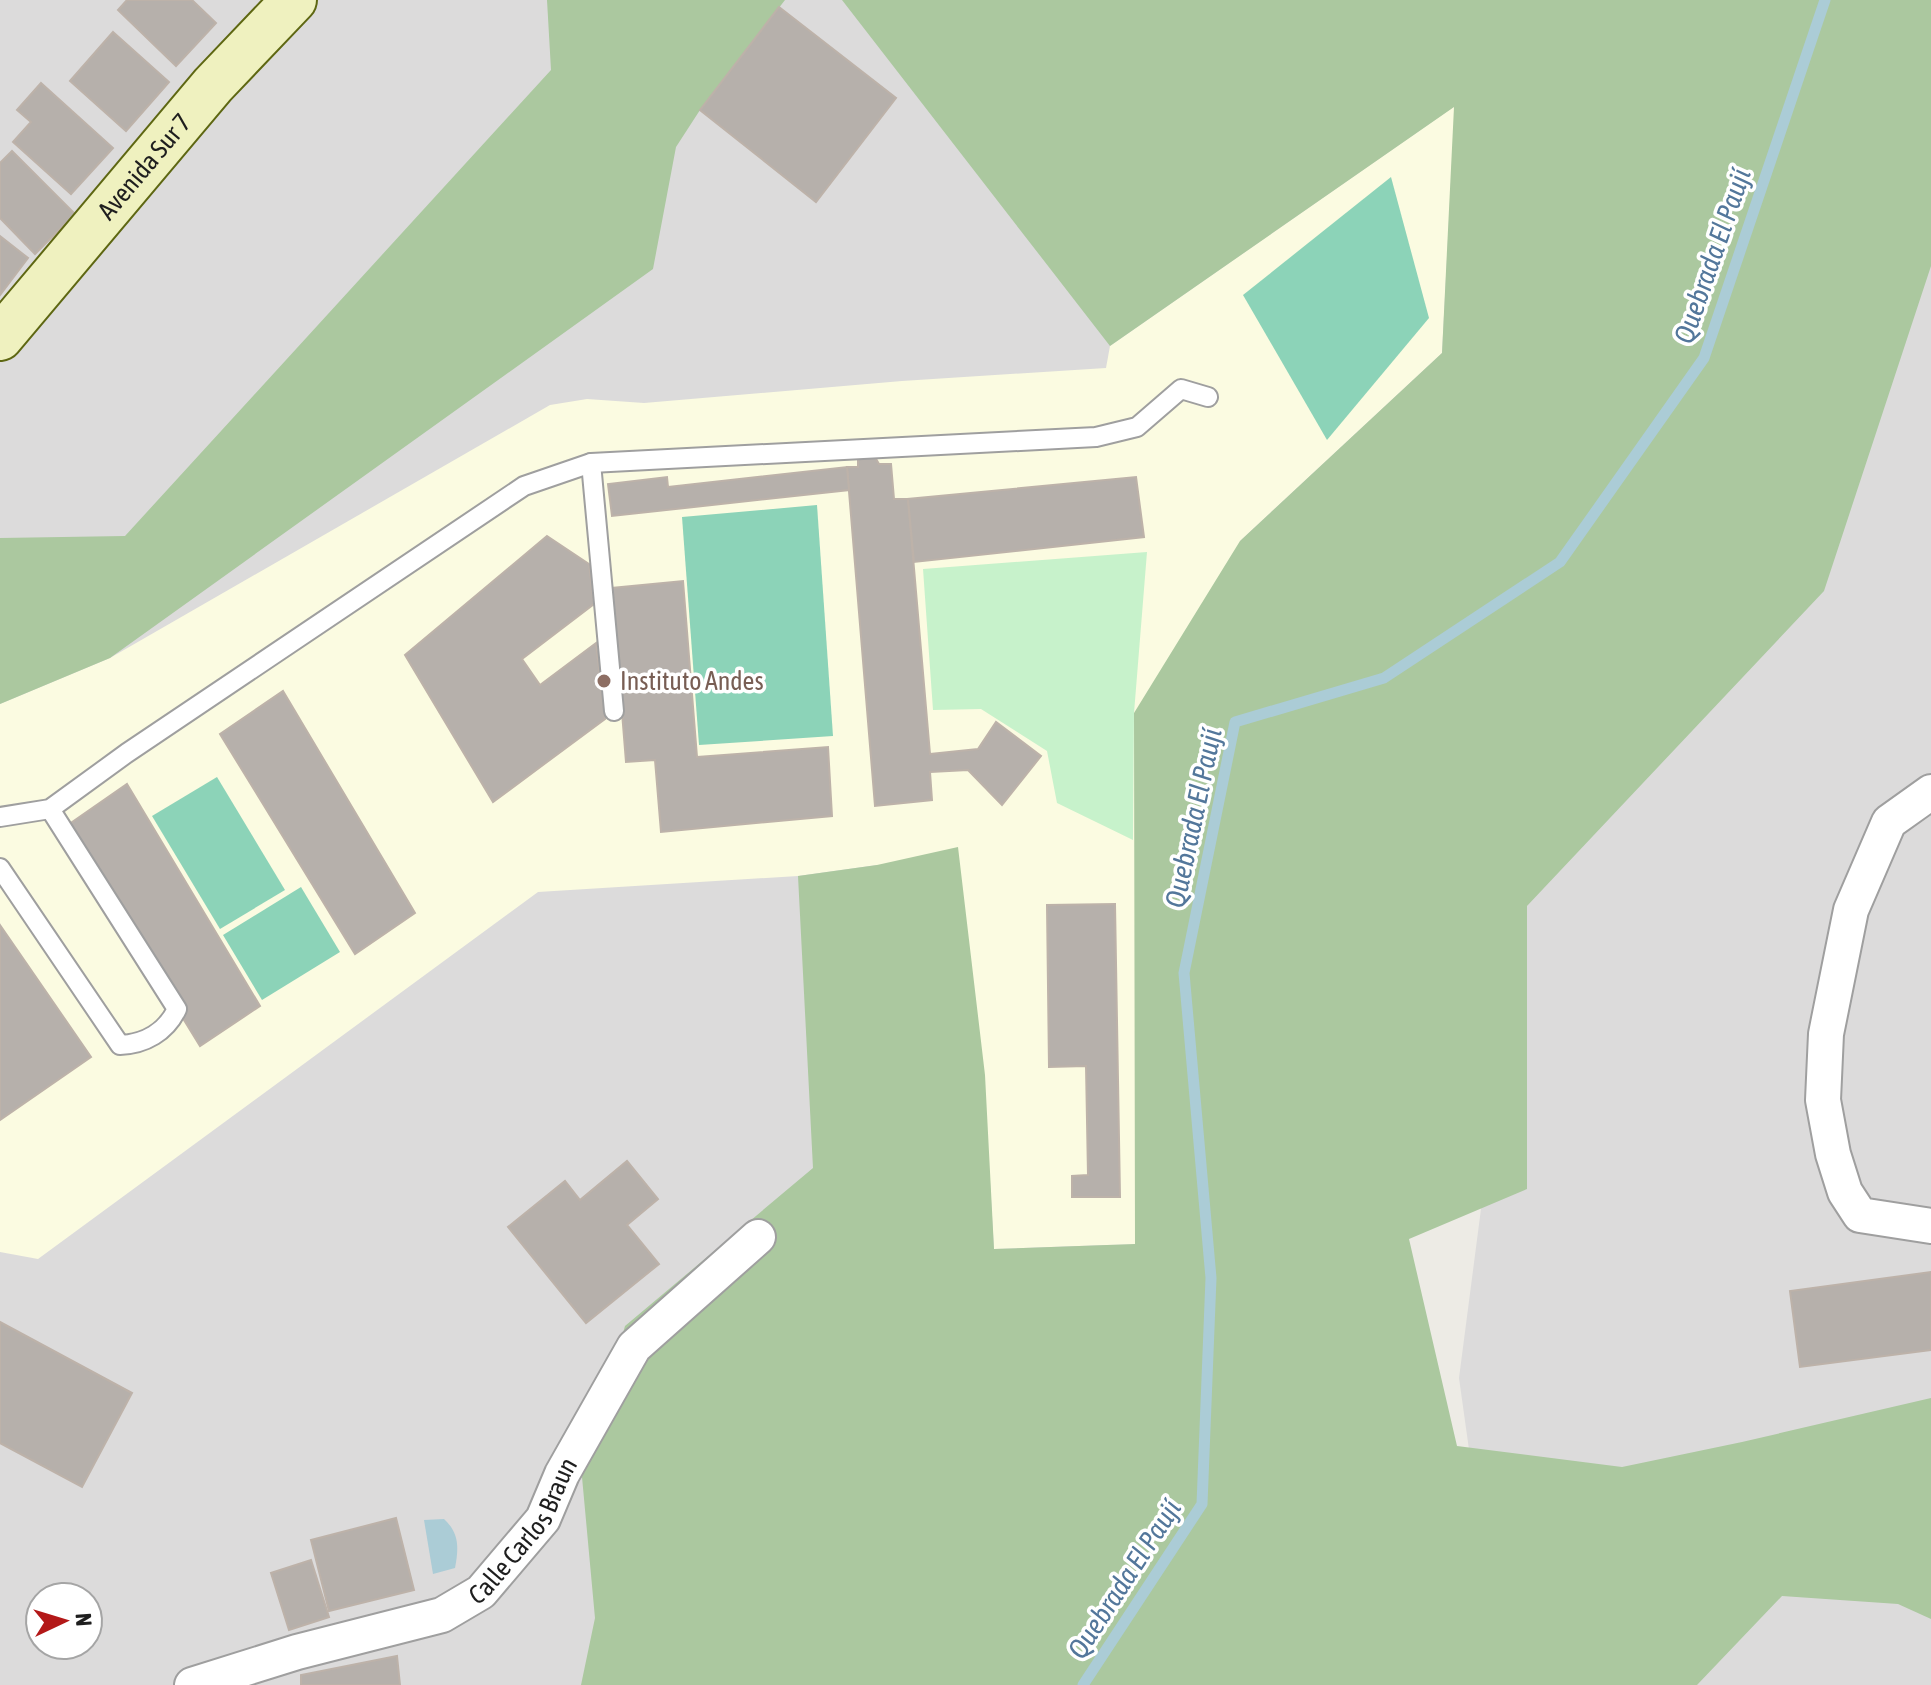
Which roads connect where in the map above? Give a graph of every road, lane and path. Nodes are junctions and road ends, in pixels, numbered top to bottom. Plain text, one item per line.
1 (294, 0) edge
2 (0, 338) edge
3 (1208, 397) dead end
4 (591, 463) junction
5 (614, 711) dead end
6 (1931, 792) edge
7 (50, 809) junction
8 (0, 817) edge
9 (0, 868) edge
10 (1931, 1226) edge
11 (758, 1237) dead end
12 (192, 1685) edge

1 - 2 main road, Avenida Sur 7
3 - 4 lane
4 - 5 lane
4 - 7 lane
6 - 10 street
7 - 8 lane
7 - 9 lane
11 - 12 street, Calle Carlos Braun

